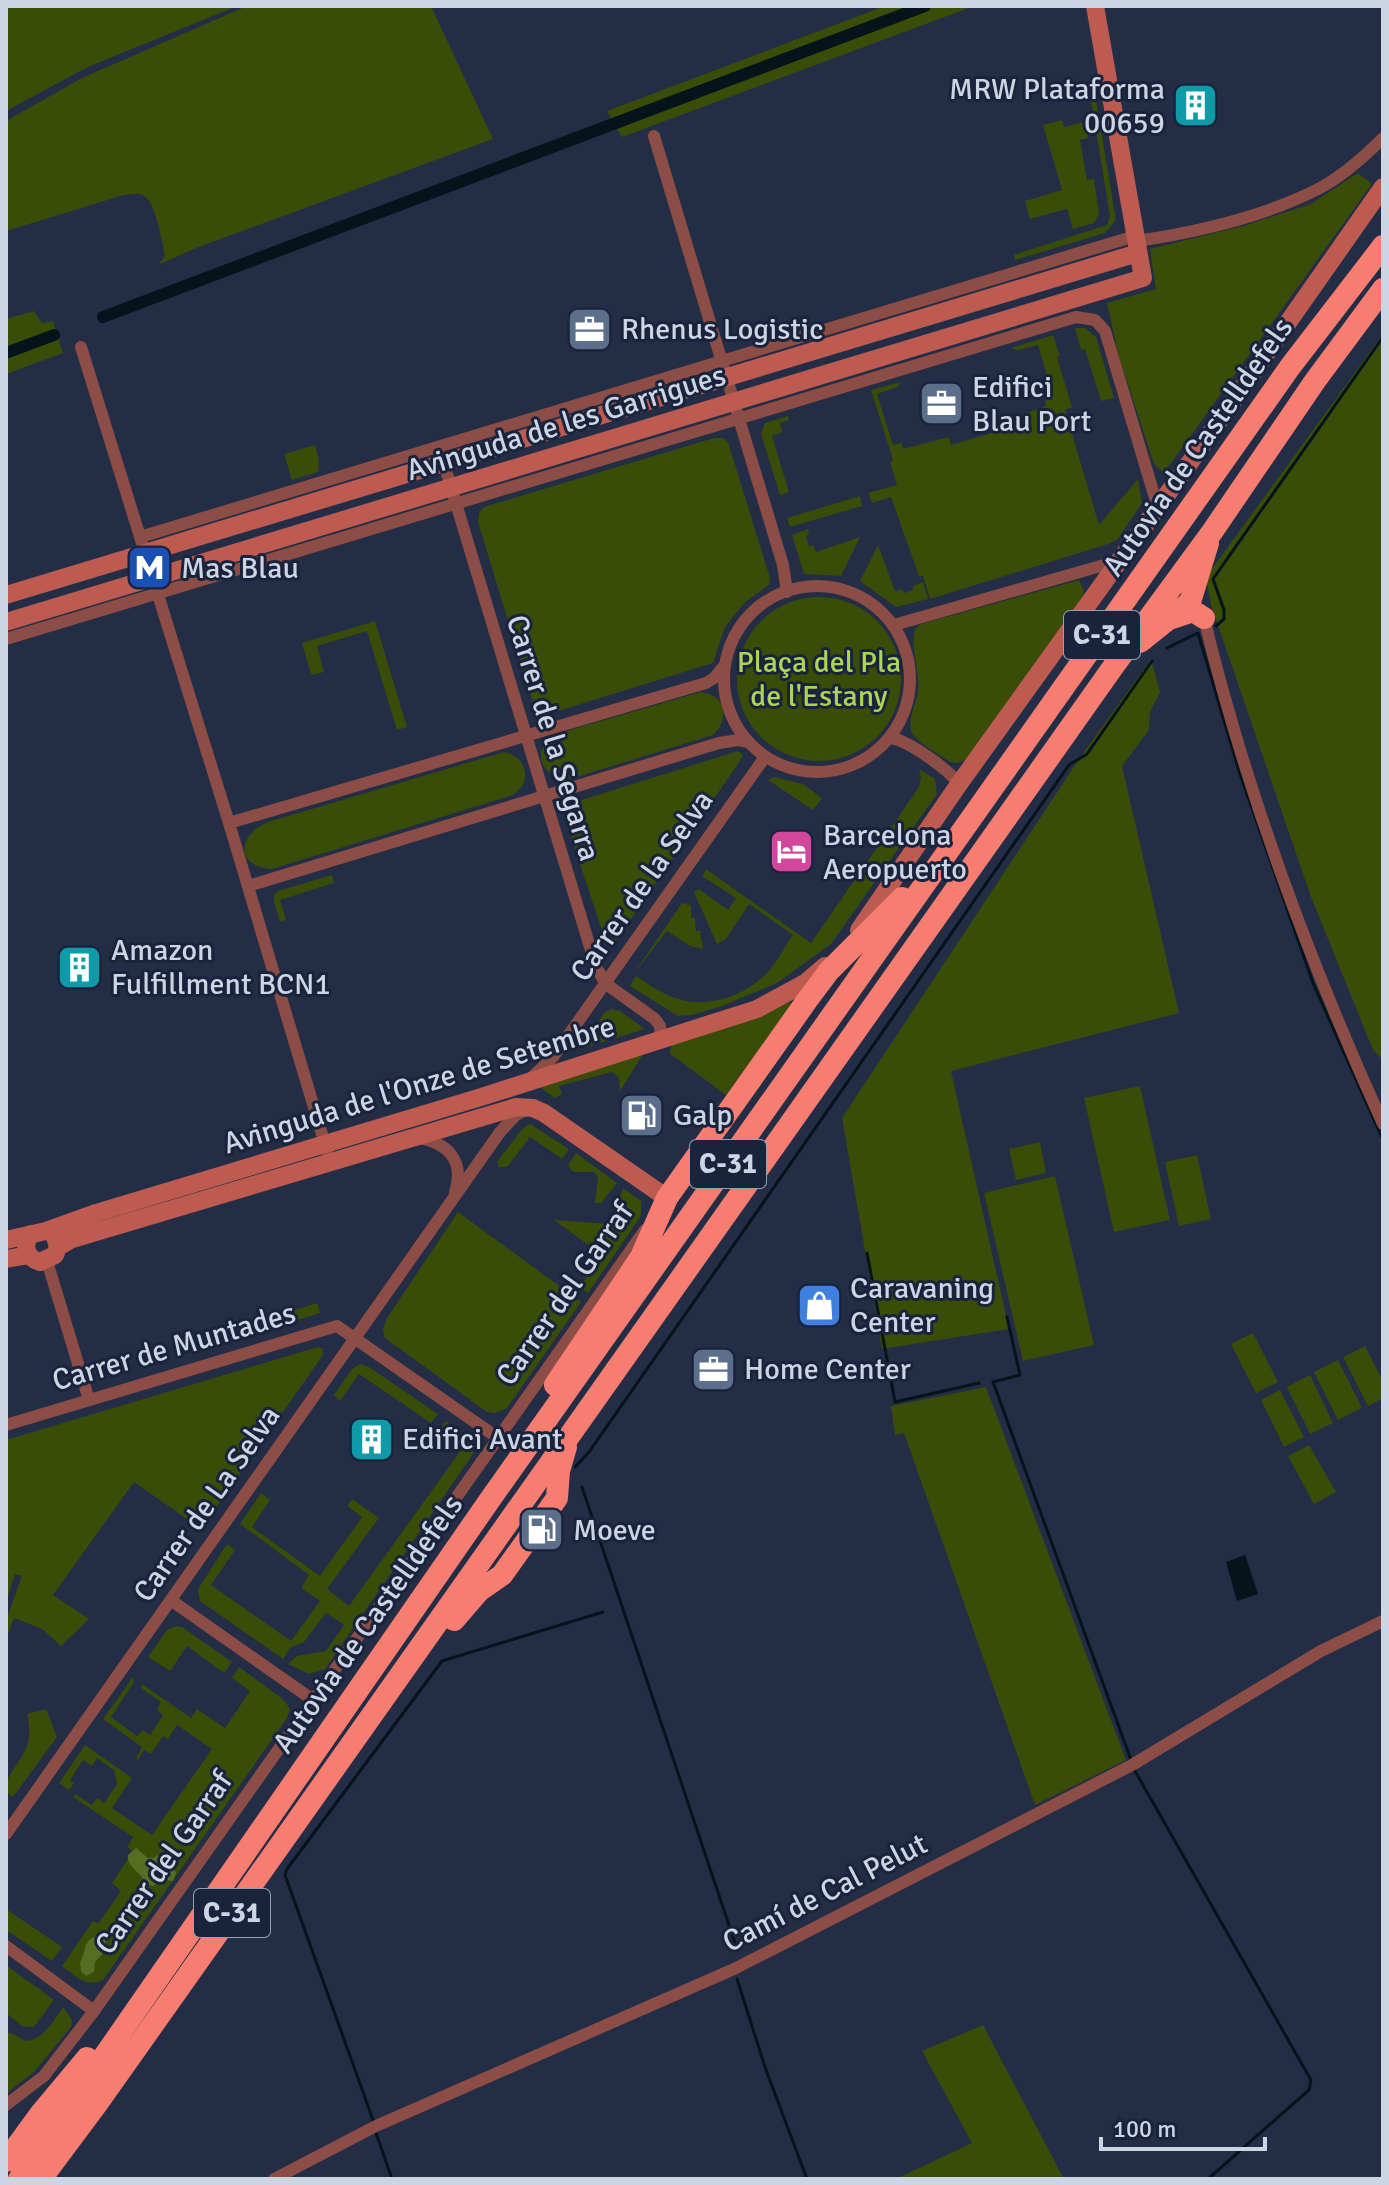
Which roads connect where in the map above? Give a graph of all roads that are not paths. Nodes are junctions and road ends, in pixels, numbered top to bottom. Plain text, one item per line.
1 (1095, 6) edge
2 (654, 136) dead end
3 (1383, 138) edge
4 (1383, 187) edge
5 (1137, 243) junction
6 (1383, 246) edge
7 (1383, 289) edge
8 (81, 347) dead end
9 (724, 369) junction
10 (737, 410) junction
11 (441, 455) junction
12 (453, 495) junction
13 (1158, 508) junction
14 (1212, 532) junction
15 (142, 545) junction
16 (1118, 561) junction
17 (1198, 581) junction
18 (155, 586) junction
19 (787, 592) junction
20 (6, 595) edge
21 (1204, 618) junction
22 (1167, 620) junction
23 (6, 622) edge
24 (894, 625) junction
25 (6, 639) edge
26 (725, 663) junction
27 (1113, 667) junction
28 (525, 736) junction
29 (891, 738) junction
30 (748, 742) junction
31 (765, 757) junction
32 (959, 784) junction
33 (544, 796) junction
34 (229, 823) junction
35 (968, 826) junction
36 (248, 886) junction
37 (829, 971) junction
38 (805, 983) junction
39 (606, 984) junction
40 (655, 1019) junction
41 (694, 1030) junction
42 (661, 1041) junction
43 (529, 1081) junction
44 (528, 1107) junction
45 (1383, 1124) edge
46 (412, 1137) junction
47 (328, 1153) junction
48 (667, 1198) junction
49 (451, 1204) junction
50 (39, 1232) junction
51 (6, 1240) edge
52 (44, 1255) junction
53 (6, 1259) edge
54 (355, 1338) junction
55 (89, 1400) junction
56 (6, 1425) edge
57 (498, 1438) junction
58 (489, 1501) junction
59 (172, 1601) junction
60 (1383, 1621) edge
61 (313, 1700) junction
62 (6, 1834) edge
63 (6, 1946) edge
64 (156, 1984) junction
65 (94, 2011) junction
66 (97, 2104) junction
67 (6, 2105) edge
68 (41, 2113) junction
69 (6, 2141) edge
70 (6, 2161) edge
71 (19, 2179) edge
72 (41, 2179) edge
73 (56, 2179) edge
74 (274, 2179) edge

1 - 5 street
2 - 9 street
3 - 5 street
4 - 13 street
5 - 9 street, Avinguda de les Garrigues
5 - 10 street, Avinguda de les Garrigues
6 - 35 highway, Autovia de Castelldefels / C-31
7 - 14 highway, Autovia de Castelldefels / C-31
8 - 15 street
9 - 10 street
9 - 11 street, Avinguda de les Garrigues
10 - 12 street, Avinguda de les Garrigues
10 - 13 street, Avinguda de les Garrigues
10 - 19 street
11 - 12 street, Carrer de la Segarra
11 - 15 street, Avinguda de les Garrigues
12 - 18 street, Avinguda de les Garrigues
12 - 28 street, Carrer de la Segarra
13 - 16 street
14 - 17 highway
14 - 27 highway, Autovia de Castelldefels / C-31
15 - 18 street
15 - 20 street, Avinguda de les Garrigues
16 - 24 street
16 - 32 street
17 - 21 highway
17 - 22 highway
18 - 23 street, Avinguda de les Garrigues
18 - 25 street, Avinguda de les Garrigues
18 - 34 street
19 - 24 street
19 - 26 street
21 - 22 highway
21 - 45 street
22 - 27 highway
24 - 29 street
26 - 28 street
26 - 30 street
27 - 66 highway, Autovia de Castelldefels / C-31
28 - 33 street, Carrer de la Segarra
28 - 34 street
29 - 31 street
29 - 32 street
30 - 31 street
30 - 33 street
31 - 39 street, Carrer de la Selva
32 - 38 street
33 - 36 street
33 - 39 street, Carrer de la Segarra
34 - 36 street
35 - 37 highway
35 - 58 highway, Autovia de Castelldefels / C-31
36 - 47 street
37 - 38 highway
37 - 48 highway
38 - 41 street, Avinguda de l'Onze de Setembre
39 - 40 street
39 - 43 street, Carrer de la Selva
40 - 41 street
40 - 42 street
41 - 42 street, Avinguda de l'Onze de Setembre
42 - 43 street, Avinguda de l'Onze de Setembre
43 - 47 street, Avinguda de l'Onze de Setembre
44 - 46 street, Avinguda de l'Onze de Setembre
44 - 48 street
44 - 49 street, Carrer de La Selva
46 - 47 street, Avinguda de l'Onze de Setembre
46 - 49 street
47 - 50 street, Avinguda de l'Onze de Setembre
47 - 52 street, Avinguda de l'Onze de Setembre
48 - 57 street, Carrer del Garraf
48 - 58 highway
49 - 54 street, Carrer de La Selva
50 - 51 street, Avinguda de l'Onze de Setembre
50 - 52 street
50 - 52 street
52 - 53 street, Avinguda de l'Onze de Setembre
52 - 55 street
54 - 55 street, Carrer de Muntades
54 - 57 street
54 - 59 street, Carrer de La Selva
55 - 56 street, Carrer de Muntades
57 - 61 street, Carrer del Garraf
58 - 64 highway, Autovia de Castelldefels / C-31
59 - 61 street
59 - 62 street, Carrer de La Selva
60 - 74 street, Camí de Cal Pelut
61 - 65 street, Carrer del Garraf
63 - 65 street
64 - 68 highway
64 - 71 highway, Autovia de Castelldefels / C-31
65 - 67 street, Carrer del Garraf
66 - 72 highway, Autovia de Castelldefels / C-31
66 - 73 highway
68 - 69 highway
68 - 70 highway

